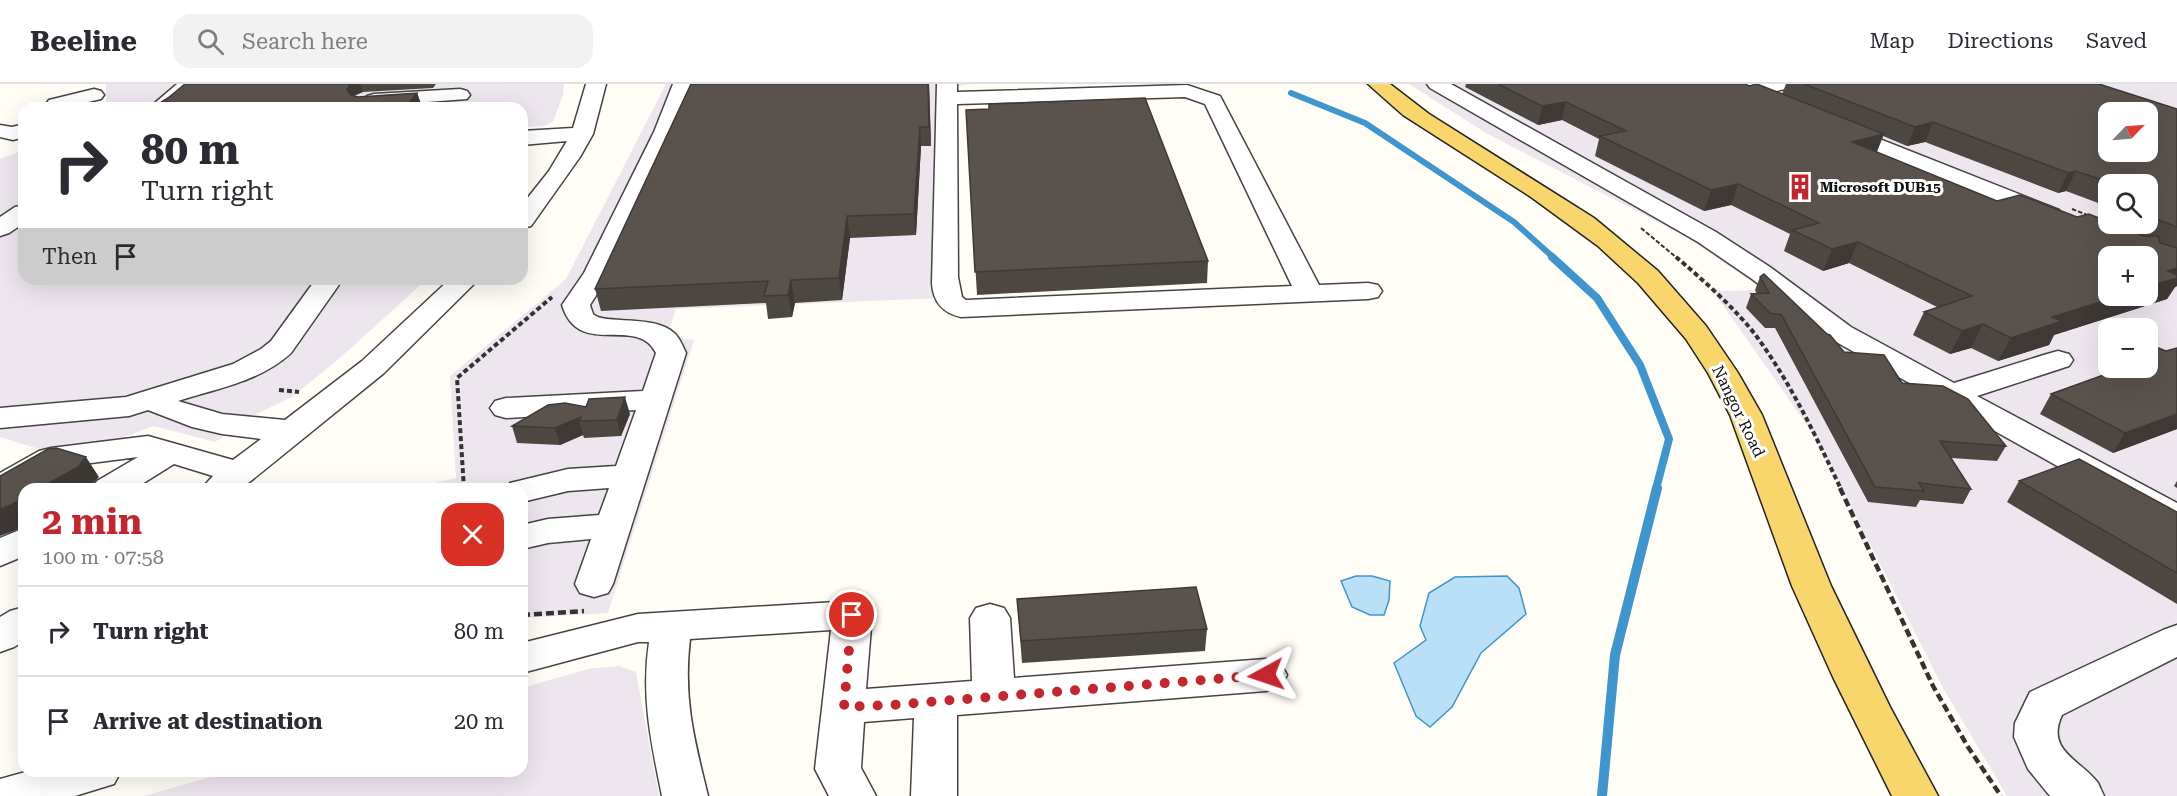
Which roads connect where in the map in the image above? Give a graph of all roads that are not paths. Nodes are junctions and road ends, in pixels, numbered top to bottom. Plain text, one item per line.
1 (189, 84) edge
2 (596, 84) edge
3 (683, 84) edge
4 (1378, 84) edge
5 (1437, 84) edge
6 (1783, 84) edge
7 (1738, 85) edge
8 (947, 91) edge
9 (91, 96) edge
10 (363, 100) edge
11 (457, 100) edge
12 (65, 102) edge
13 (166, 102) edge
14 (1788, 108) edge
15 (1820, 121) edge
16 (0, 132) edge
17 (18, 132) edge
18 (582, 134) junction
19 (528, 138) edge
20 (528, 212) edge
21 (18, 216) edge
22 (2069, 222) edge
23 (0, 228) edge
24 (326, 285) edge
25 (460, 285) edge
26 (1368, 291) dead end
27 (1309, 293) junction
28 (2058, 360) dead end
29 (1952, 394) junction
30 (152, 400) junction
31 (655, 400) junction
32 (506, 408) dead end
33 (0, 418) edge
34 (296, 430) junction
35 (169, 453) junction
36 (630, 476) junction
37 (229, 481) edge
38 (119, 483) edge
39 (0, 487) edge
40 (528, 490) edge
41 (2177, 518) edge
42 (614, 525) junction
43 (528, 536) edge
44 (18, 544) edge
45 (0, 554) edge
46 (592, 597) road end
47 (990, 618) dead end
48 (18, 625) edge
49 (671, 626) junction
50 (0, 637) edge
51 (2177, 640) edge
52 (0, 645) edge
53 (18, 650) edge
54 (528, 656) edge
55 (1266, 675) dead end
56 (994, 697) junction
57 (936, 701) junction
58 (844, 707) junction
59 (76, 777) edge
60 (2073, 793) edge
61 (7, 796) edge
62 (685, 796) edge
63 (853, 796) edge
64 (934, 796) edge
65 (1915, 796) edge

1 - 13 street
2 - 18 street
3 - 31 street
4 - 65 main road, Nangor Road
5 - 29 street
6 - 7 street
7 - 14 street
8 - 27 street
8 - 27 street
9 - 12 street
10 - 11 street
15 - 22 street
16 - 17 street
18 - 19 street
18 - 20 street
21 - 23 street
24 - 30 street
25 - 34 street
26 - 27 street
28 - 29 street
29 - 41 street
30 - 33 street
30 - 34 street
31 - 32 street
31 - 36 street
34 - 37 street
35 - 37 street
35 - 38 street
35 - 39 street
36 - 40 street
36 - 42 street
42 - 43 street
42 - 46 street
44 - 45 street
47 - 56 street
48 - 50 street
49 - 54 street
49 - 58 street
49 - 62 street
51 - 60 street
52 - 53 street
55 - 56 street
56 - 57 street
57 - 58 street
57 - 64 street
58 - 63 street
59 - 61 street

